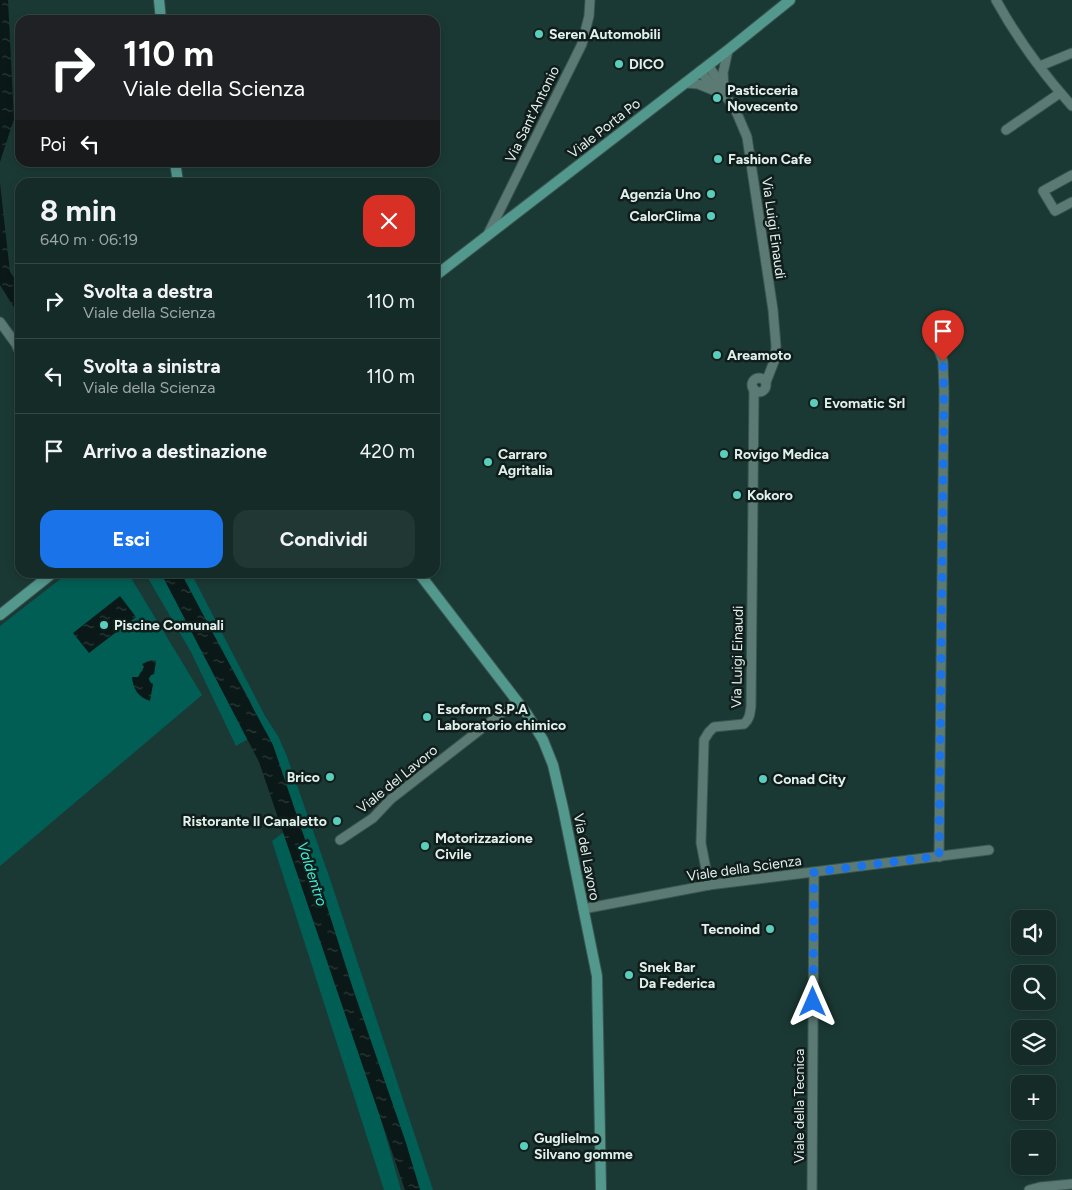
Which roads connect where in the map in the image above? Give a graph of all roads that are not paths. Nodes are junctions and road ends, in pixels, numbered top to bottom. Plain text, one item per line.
1 (159, 0) edge
2 (590, 0) edge
3 (996, 0) edge
4 (784, 2) edge
5 (160, 15) edge
6 (728, 50) junction
7 (1072, 53) edge
8 (1040, 66) junction
9 (704, 68) junction
10 (685, 83) junction
11 (1060, 93) junction
12 (725, 95) junction
13 (1072, 106) edge
14 (1006, 130) dead end
15 (1072, 175) edge
16 (1072, 202) edge
17 (487, 236) junction
18 (440, 272) edge
19 (0, 322) edge
20 (929, 325) dead end
21 (15, 343) edge
22 (47, 578) edge
23 (423, 578) edge
24 (0, 616) edge
25 (517, 701) junction
26 (340, 840) dead end
27 (989, 850) dead end
28 (939, 856) junction
29 (814, 872) junction
30 (709, 885) junction
31 (583, 909) junction
32 (1072, 1184) edge
33 (600, 1190) edge
34 (812, 1190) edge
35 (1029, 1190) edge

1 - 5 main road
2 - 17 street, Via Sant'Antonio
3 - 8 street
4 - 6 main road, Viale Porta Po
6 - 9 main road, Viale Porta Po
6 - 12 street, Via Luigi Einaudi
7 - 8 street
8 - 11 street
9 - 10 main road, Viale Porta Po
9 - 12 street, Via Luigi Einaudi
10 - 12 street
10 - 17 main road, Viale Porta Po
11 - 13 street
11 - 14 street
12 - 30 street, Via Luigi Einaudi
15 - 16 street
17 - 18 main road, Viale Porta Po
19 - 21 street
20 - 28 street
22 - 24 main road
23 - 25 main road, Via del Lavoro
25 - 26 street, Viale del Lavoro
25 - 31 main road, Via del Lavoro
27 - 28 street, Viale della Scienza
28 - 29 street, Viale della Scienza
29 - 30 street, Viale della Scienza
29 - 34 street, Viale della Tecnica
30 - 31 street, Viale della Scienza
31 - 33 main road, Via del Lavoro
32 - 35 street

